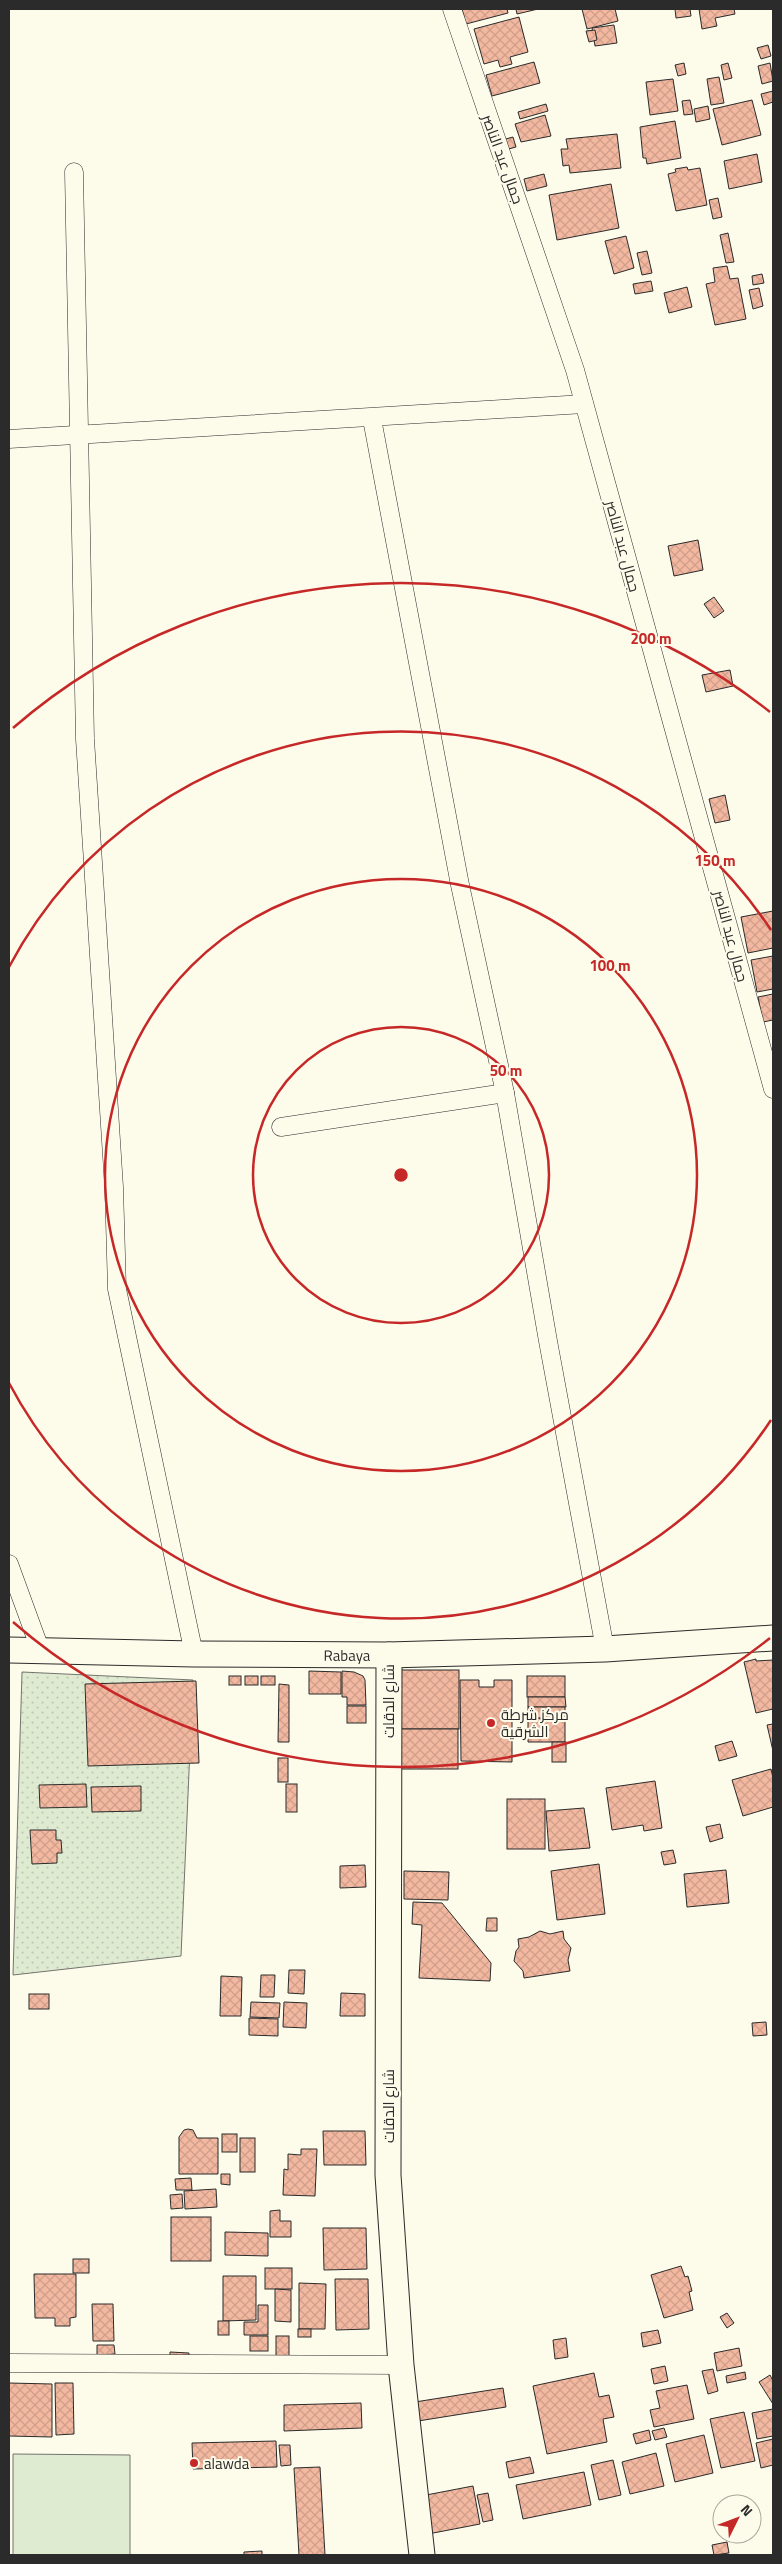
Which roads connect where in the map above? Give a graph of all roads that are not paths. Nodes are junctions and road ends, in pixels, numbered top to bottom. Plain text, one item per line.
1 (452, 9) edge
2 (74, 172) dead end
3 (584, 404) junction
4 (372, 418) junction
5 (78, 436) junction
6 (9, 440) edge
7 (773, 1089) edge
8 (506, 1093) junction
9 (281, 1127) dead end
10 (9, 1564) edge
11 (773, 1638) edge
12 (40, 1649) junction
13 (605, 1649) junction
14 (9, 1650) edge
15 (194, 1654) junction
16 (388, 1655) junction
17 (9, 2364) edge
18 (401, 2365) junction
19 (422, 2555) edge

1 - 3 street, جمال عبد الناصر
2 - 5 street
3 - 4 street
3 - 7 street, جمال عبد الناصر
4 - 5 street
4 - 8 street
5 - 6 street
5 - 15 street
8 - 9 street
8 - 13 street
10 - 12 street
11 - 13 street, Rabaya
12 - 14 street, Rabaya
12 - 15 street, Rabaya
13 - 16 street, Rabaya
15 - 16 street, Rabaya
16 - 18 street, شارع الدقات
17 - 18 street
18 - 19 street, شارع الدقات

